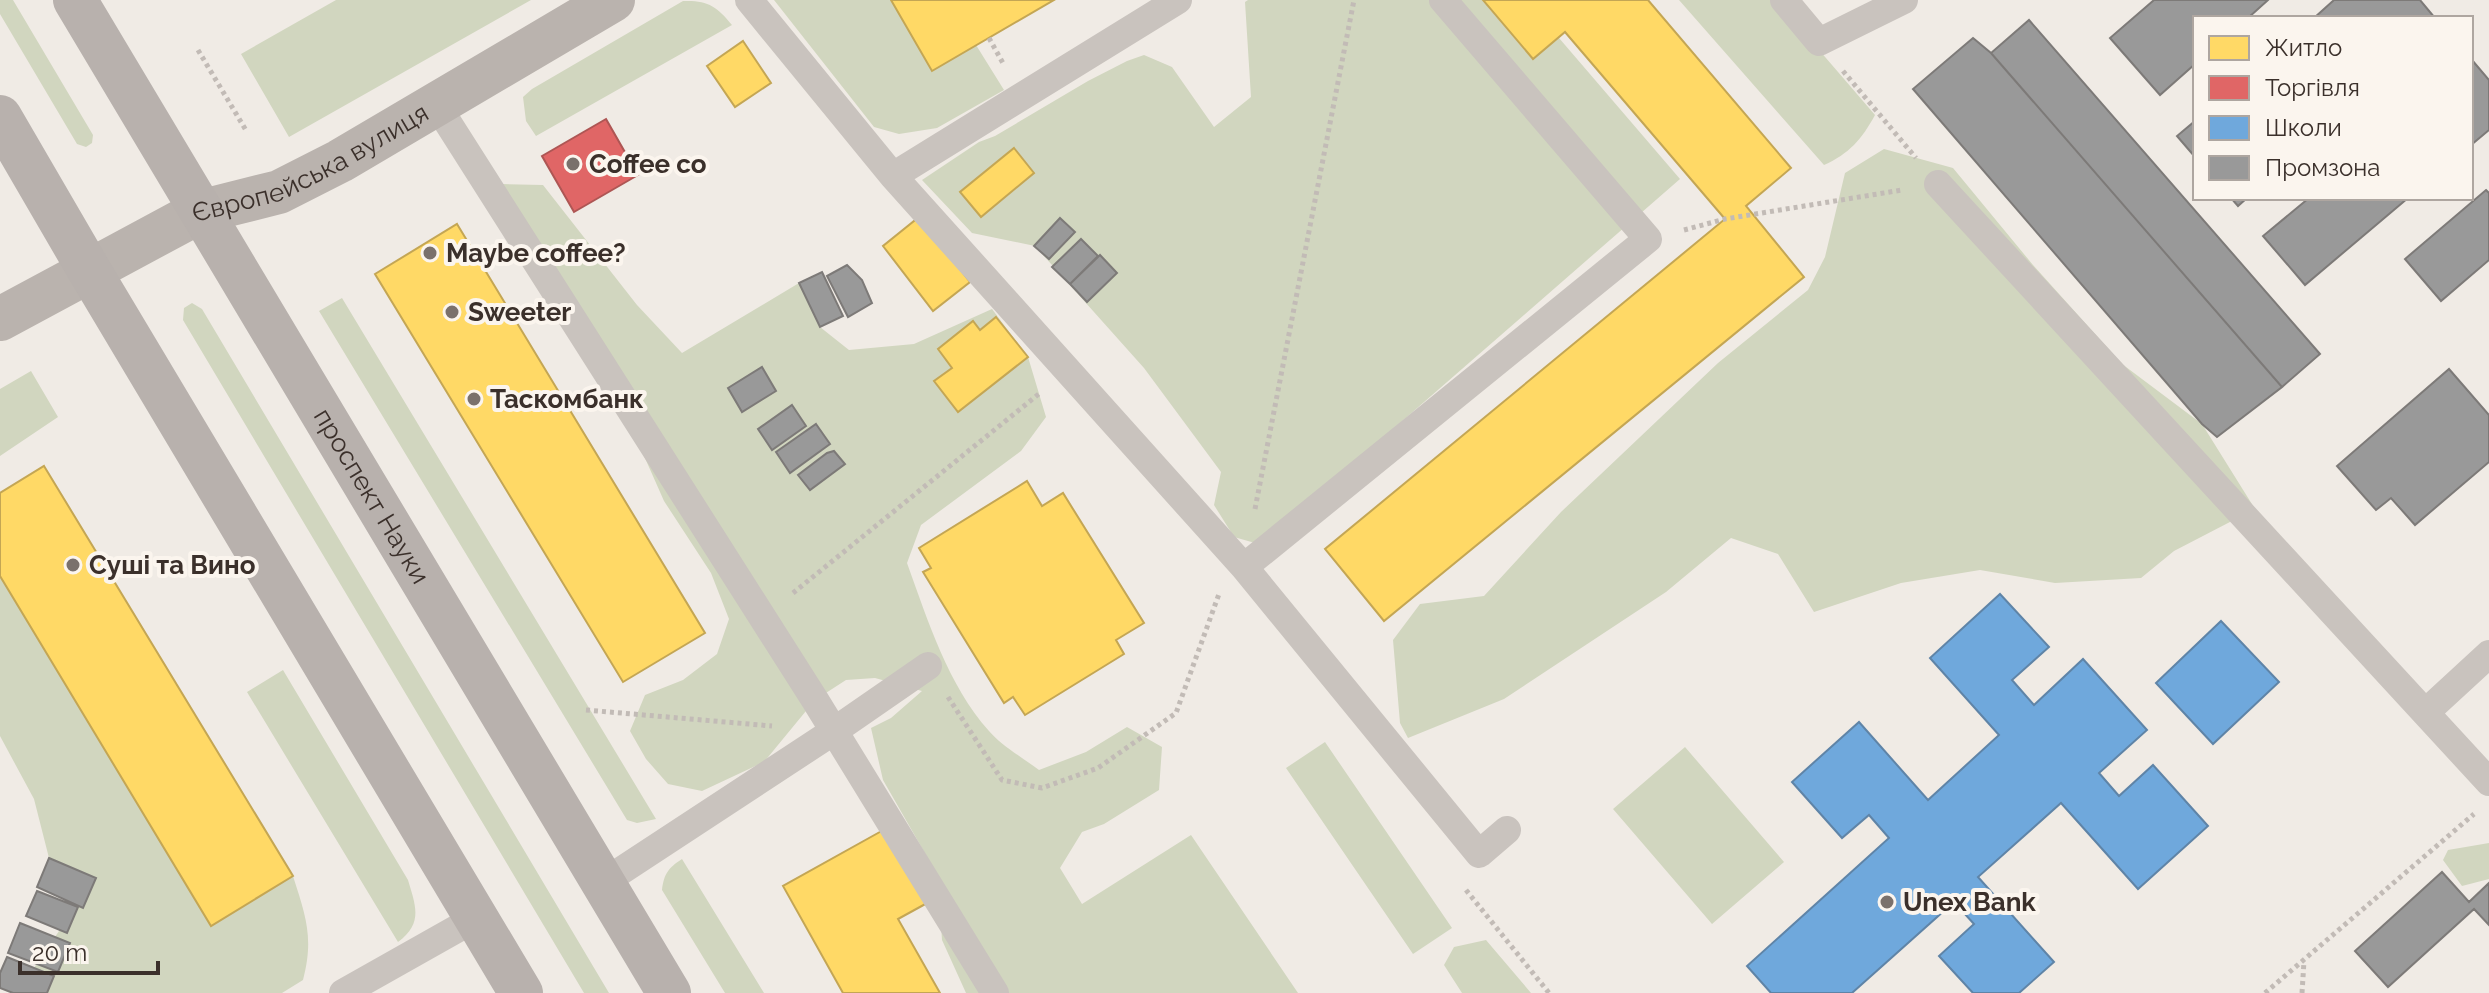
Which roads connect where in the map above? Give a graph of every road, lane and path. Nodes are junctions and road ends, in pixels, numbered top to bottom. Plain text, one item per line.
1 (75, 0) edge
2 (613, 0) edge
3 (749, 0) edge
4 (1178, 0) edge
5 (1354, 0) edge
6 (1443, 0) edge
7 (1784, 0) edge
8 (1904, 0) edge
9 (1819, 42) junction
10 (198, 50) dead end
11 (436, 104) junction
12 (0, 117) edge
13 (247, 132) dead end
14 (893, 176) junction
15 (1938, 184) junction
16 (199, 212) junction
17 (1725, 219) dead end
18 (89, 270) junction
19 (0, 319) edge
20 (1068, 369) junction
21 (1244, 567) junction
22 (1222, 586) dead end
23 (762, 618) junction
24 (2489, 654) edge
25 (928, 666) joint
26 (586, 710) dead end
27 (2426, 712) junction
28 (834, 731) junction
29 (2489, 782) edge
30 (2478, 811) dead end
31 (1507, 830) dead end
32 (604, 882) junction
33 (476, 918) junction
34 (2304, 960) junction
35 (343, 993) edge
36 (521, 993) edge
37 (669, 993) edge
38 (995, 993) edge
39 (2265, 993) edge
40 (2302, 993) edge

1 - 16 main road, проспект Науки
2 - 11 main road, Європейська вулиця
3 - 14 lane
4 - 14 lane
5 - 21 path
6 - 21 lane
7 - 9 lane
8 - 9 lane
9 - 15 path
10 - 13 path
11 - 16 main road, Європейська вулиця
11 - 23 lane
12 - 18 main road
14 - 20 lane
15 - 17 path
15 - 27 lane
16 - 18 main road, Європейська вулиця
16 - 32 main road, проспект Науки
18 - 19 main road, Європейська вулиця
18 - 33 main road
20 - 21 lane
20 - 23 path
21 - 31 lane
22 - 25 path
23 - 28 lane
24 - 27 lane
25 - 28 lane
26 - 28 path
27 - 29 lane
28 - 32 lane
28 - 38 lane
30 - 34 path
32 - 37 main road, проспект Науки
33 - 35 lane
33 - 36 main road
34 - 39 path
34 - 40 path

